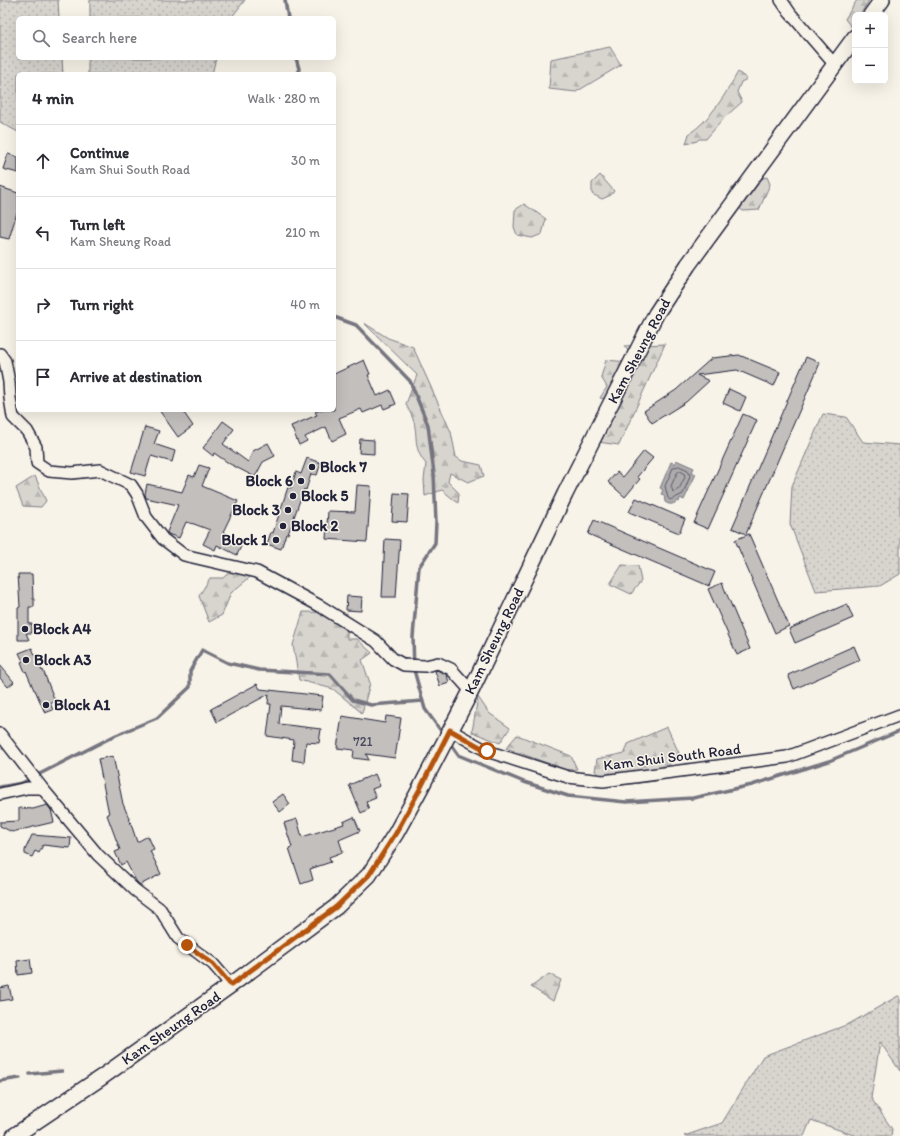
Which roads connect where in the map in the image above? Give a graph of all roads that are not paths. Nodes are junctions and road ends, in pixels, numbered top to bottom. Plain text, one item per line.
1 (781, 0) edge
2 (882, 0) edge
3 (873, 12) edge
4 (852, 41) edge
5 (834, 66) junction
6 (0, 354) edge
7 (471, 691) junction
8 (900, 714) edge
9 (449, 732) junction
10 (0, 734) edge
11 (38, 782) junction
12 (0, 794) edge
13 (231, 985) junction
14 (19, 1134) edge

1 - 5 street
2 - 3 main road
4 - 5 main road, Kam Sheung Road
5 - 7 main road, Kam Sheung Road
6 - 7 street
7 - 9 main road, Kam Sheung Road
8 - 9 street, Kam Shui South Road
9 - 13 main road, Kam Sheung Road
10 - 11 street
11 - 12 street
11 - 13 street
13 - 14 main road, Kam Sheung Road

